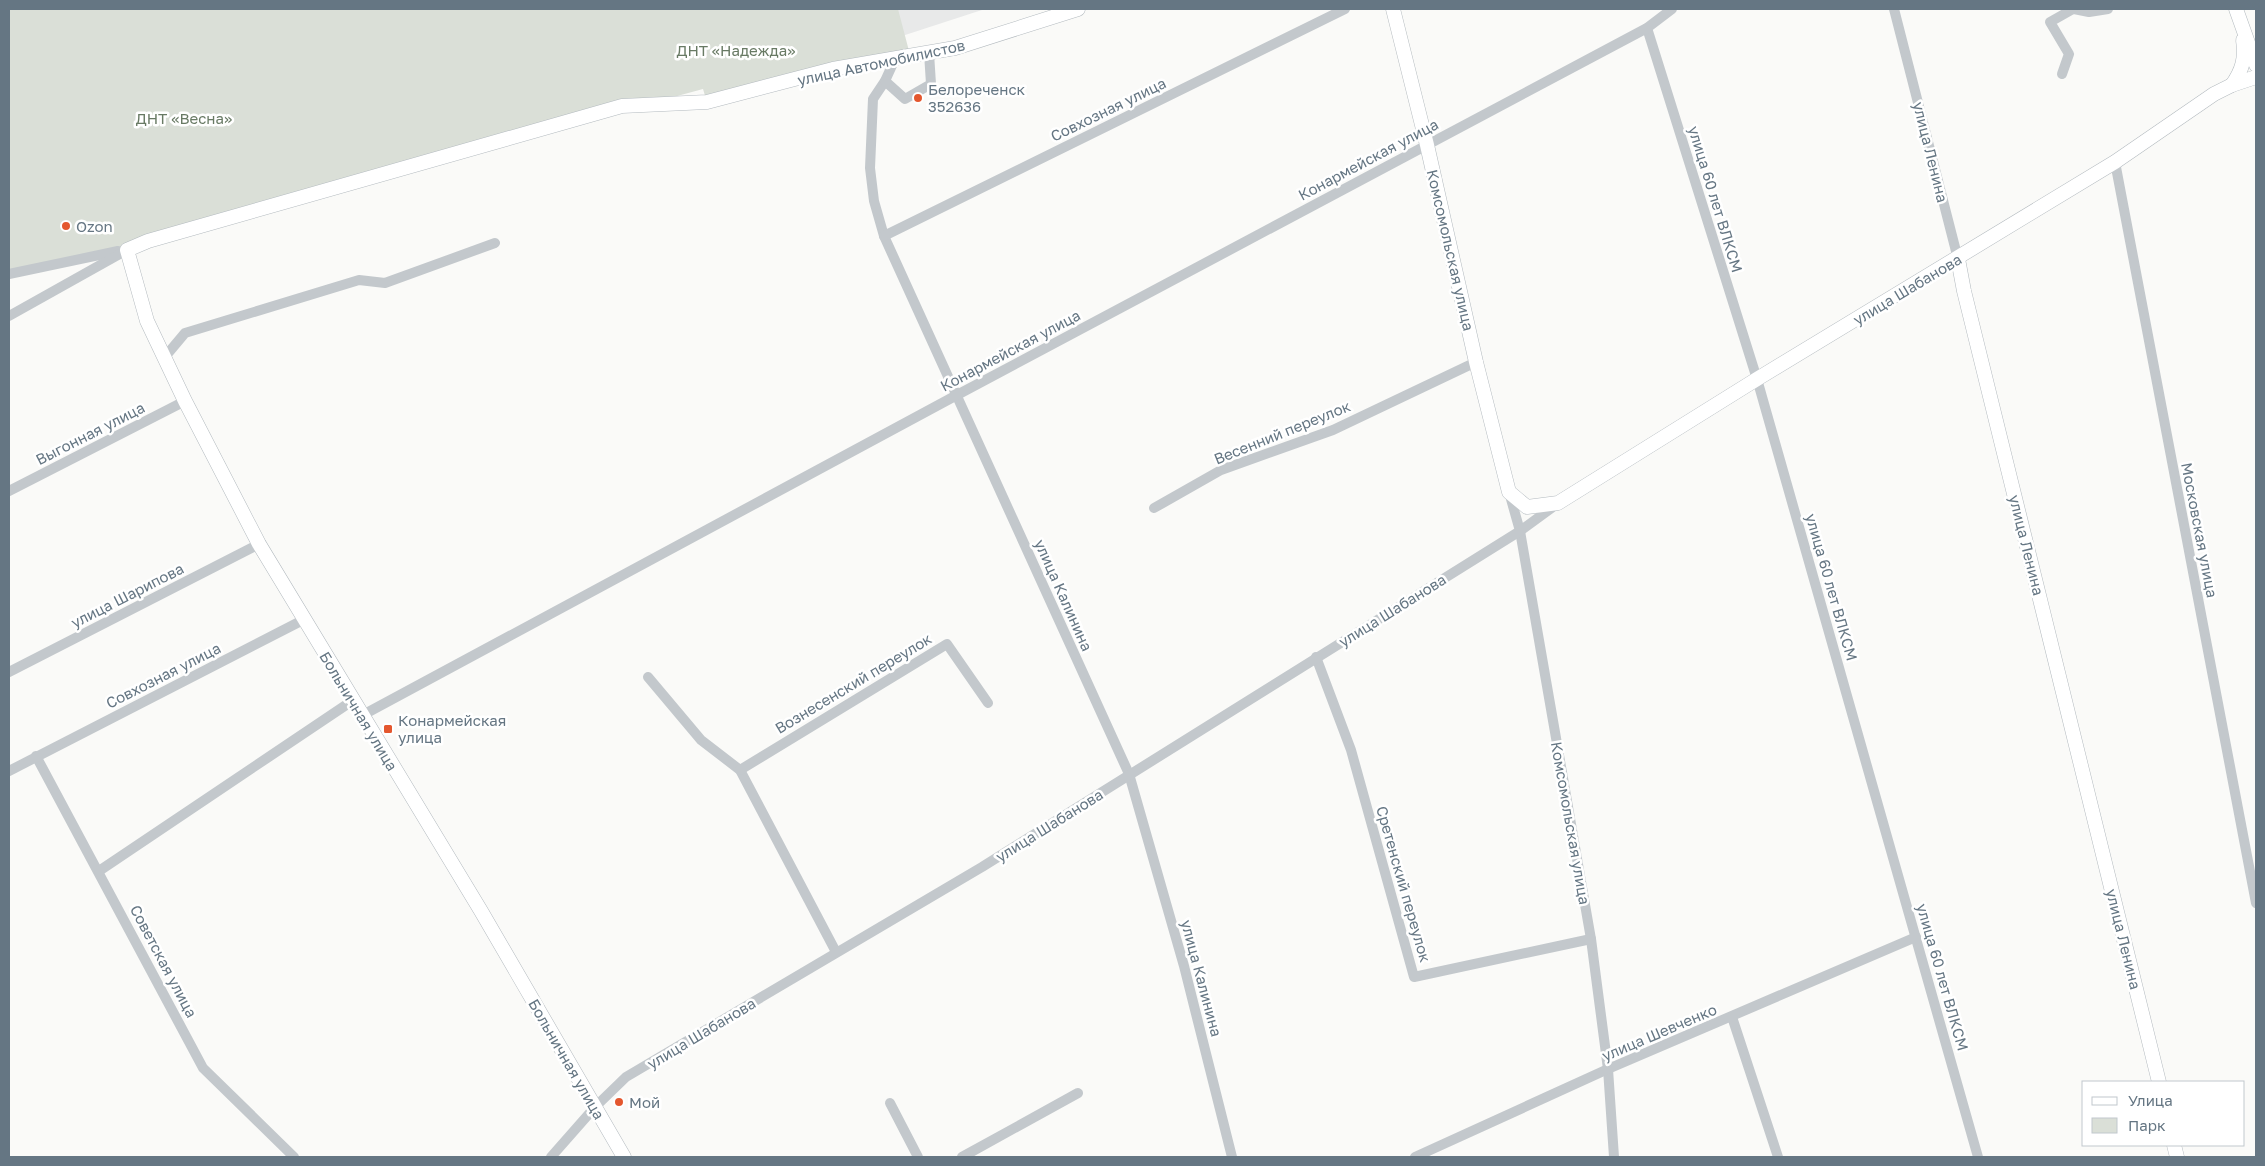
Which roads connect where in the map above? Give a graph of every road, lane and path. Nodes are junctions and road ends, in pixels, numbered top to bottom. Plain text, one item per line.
1 (1078, 9) edge
2 (1345, 9) edge
3 (1393, 9) edge
4 (1672, 9) edge
5 (1894, 9) edge
6 (2073, 9) edge
7 (2108, 9) edge
8 (2236, 9) edge
9 (1647, 28) junction
10 (2242, 30) junction
11 (2256, 45) edge
12 (929, 53) junction
13 (895, 59) junction
14 (2256, 65) edge
15 (2062, 74) dead end
16 (2256, 77) edge
17 (885, 81) junction
18 (2232, 85) junction
19 (1427, 145) junction
20 (2115, 162) junction
21 (884, 236) junction
22 (495, 243) dead end
23 (127, 250) junction
24 (1958, 259) junction
25 (9, 274) edge
26 (9, 316) edge
27 (164, 358) junction
28 (1476, 362) junction
29 (1757, 379) junction
30 (957, 395) junction
31 (185, 402) junction
32 (9, 491) edge
33 (1509, 492) junction
34 (1558, 503) junction
35 (1154, 508) dead end
36 (1520, 531) junction
37 (259, 544) junction
38 (304, 620) junction
39 (1316, 657) junction
40 (9, 672) edge
41 (648, 678) dead end
42 (352, 701) junction
43 (988, 703) dead end
44 (361, 716) junction
45 (36, 756) junction
46 (740, 770) junction
47 (9, 771) edge
48 (1129, 774) junction
49 (99, 871) junction
50 (2256, 902) edge
51 (1916, 937) junction
52 (1591, 938) junction
53 (836, 952) junction
54 (1732, 1017) junction
55 (1608, 1069) junction
56 (2159, 1081) edge
57 (1078, 1093) dead end
58 (890, 1103) dead end
59 (595, 1107) junction
60 (294, 1157) edge
61 (551, 1157) edge
62 (624, 1157) edge
63 (918, 1157) edge
64 (962, 1157) edge
65 (1232, 1157) edge
66 (1415, 1157) edge
67 (1614, 1157) edge
68 (1778, 1157) edge
69 (1978, 1157) edge

1 - 12 street, улица Автомобилистов
2 - 21 street, Совхозная улица
3 - 19 street, Комсомольская улица
4 - 9 street, Конармейская улица
5 - 24 street, улица Ленина
6 - 7 street
6 - 15 street
8 - 10 street
9 - 19 street, Конармейская улица
9 - 29 street, улица 60 лет ВЛКСМ
10 - 11 street
10 - 14 street
10 - 18 street
12 - 13 street, улица Автомобилистов
12 - 17 street
13 - 17 street, улица Калинина
13 - 23 street, улица Автомобилистов
16 - 18 street, улица Шабанова
17 - 21 street, улица Калинина
18 - 20 street, улица Шабанова
19 - 28 street, Комсомольская улица
19 - 30 street, Конармейская улица
20 - 24 street, улица Шабанова
20 - 50 street, Московская улица
21 - 30 street, улица Калинина
22 - 27 street
23 - 25 street
23 - 26 street
23 - 27 street, Больничная улица
24 - 29 street, улица Шабанова
24 - 56 street, улица Ленина
27 - 31 street, Больничная улица
28 - 33 street, Комсомольская улица
28 - 35 street, Весенний переулок
29 - 34 street, улица Шабанова
29 - 51 street, улица 60 лет ВЛКСМ
30 - 44 street, Конармейская улица
30 - 48 street, улица Калинина
31 - 32 street, Выгонная улица
31 - 37 street, Больничная улица
33 - 34 street, улица Шабанова
33 - 36 street, Комсомольская улица
34 - 36 street, улица Шабанова
36 - 39 street, улица Шабанова
36 - 52 street, Комсомольская улица
37 - 38 street, Больничная улица
37 - 40 street, улица Шарипова
38 - 42 street, Больничная улица
38 - 45 street, Совхозная улица
39 - 48 street, улица Шабанова
39 - 52 street, Сретенский переулок
41 - 46 street
42 - 44 street, Больничная улица
42 - 49 street
43 - 46 street, Вознесенский переулок
44 - 59 street, Больничная улица
45 - 47 street
45 - 49 street, Советская улица
46 - 53 street
48 - 53 street, улица Шабанова
48 - 65 street, улица Калинина
49 - 60 street, Советская улица
51 - 54 street, улица Шевченко
51 - 69 street, улица 60 лет ВЛКСМ
52 - 55 street, Комсомольская улица
53 - 59 street, улица Шабанова
54 - 55 street, улица Шевченко
54 - 68 street
55 - 66 street, улица Шевченко
55 - 67 street, Комсомольская улица
57 - 64 street
58 - 63 street
59 - 61 street, улица Шабанова
59 - 62 street, Больничная улица

